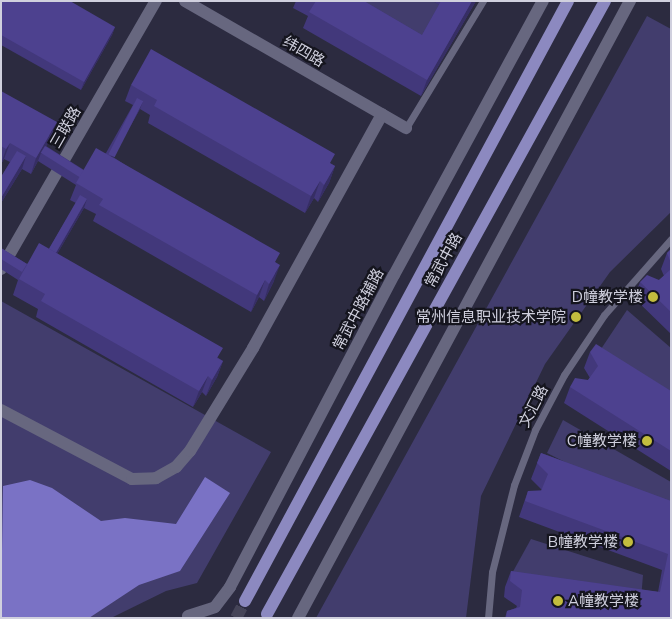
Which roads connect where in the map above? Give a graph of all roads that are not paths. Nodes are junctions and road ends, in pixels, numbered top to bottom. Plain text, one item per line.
1 (156, 1) edge
2 (185, 1) edge
3 (483, 1) edge
4 (543, 1) edge
5 (568, 1) edge
6 (605, 1) edge
7 (630, 1) edge
8 (382, 114) junction
9 (406, 128) joint
10 (671, 239) edge
11 (1, 269) edge
12 (1, 410) edge
13 (245, 601) tunnel mouth
14 (267, 614) dead end
15 (186, 617) edge
16 (206, 618) edge
17 (298, 618) edge
18 (488, 618) edge

1 - 11 street, 三联路
2 - 8 street, 纬四路
3 - 9 lane
4 - 15 street, 常武中路辅路
5 - 13 main road, 常武中路
6 - 14 main road, 常武中路
7 - 17 street
8 - 9 street, 纬四路
8 - 12 street
10 - 18 lane, 文汇路
15 - 16 street

